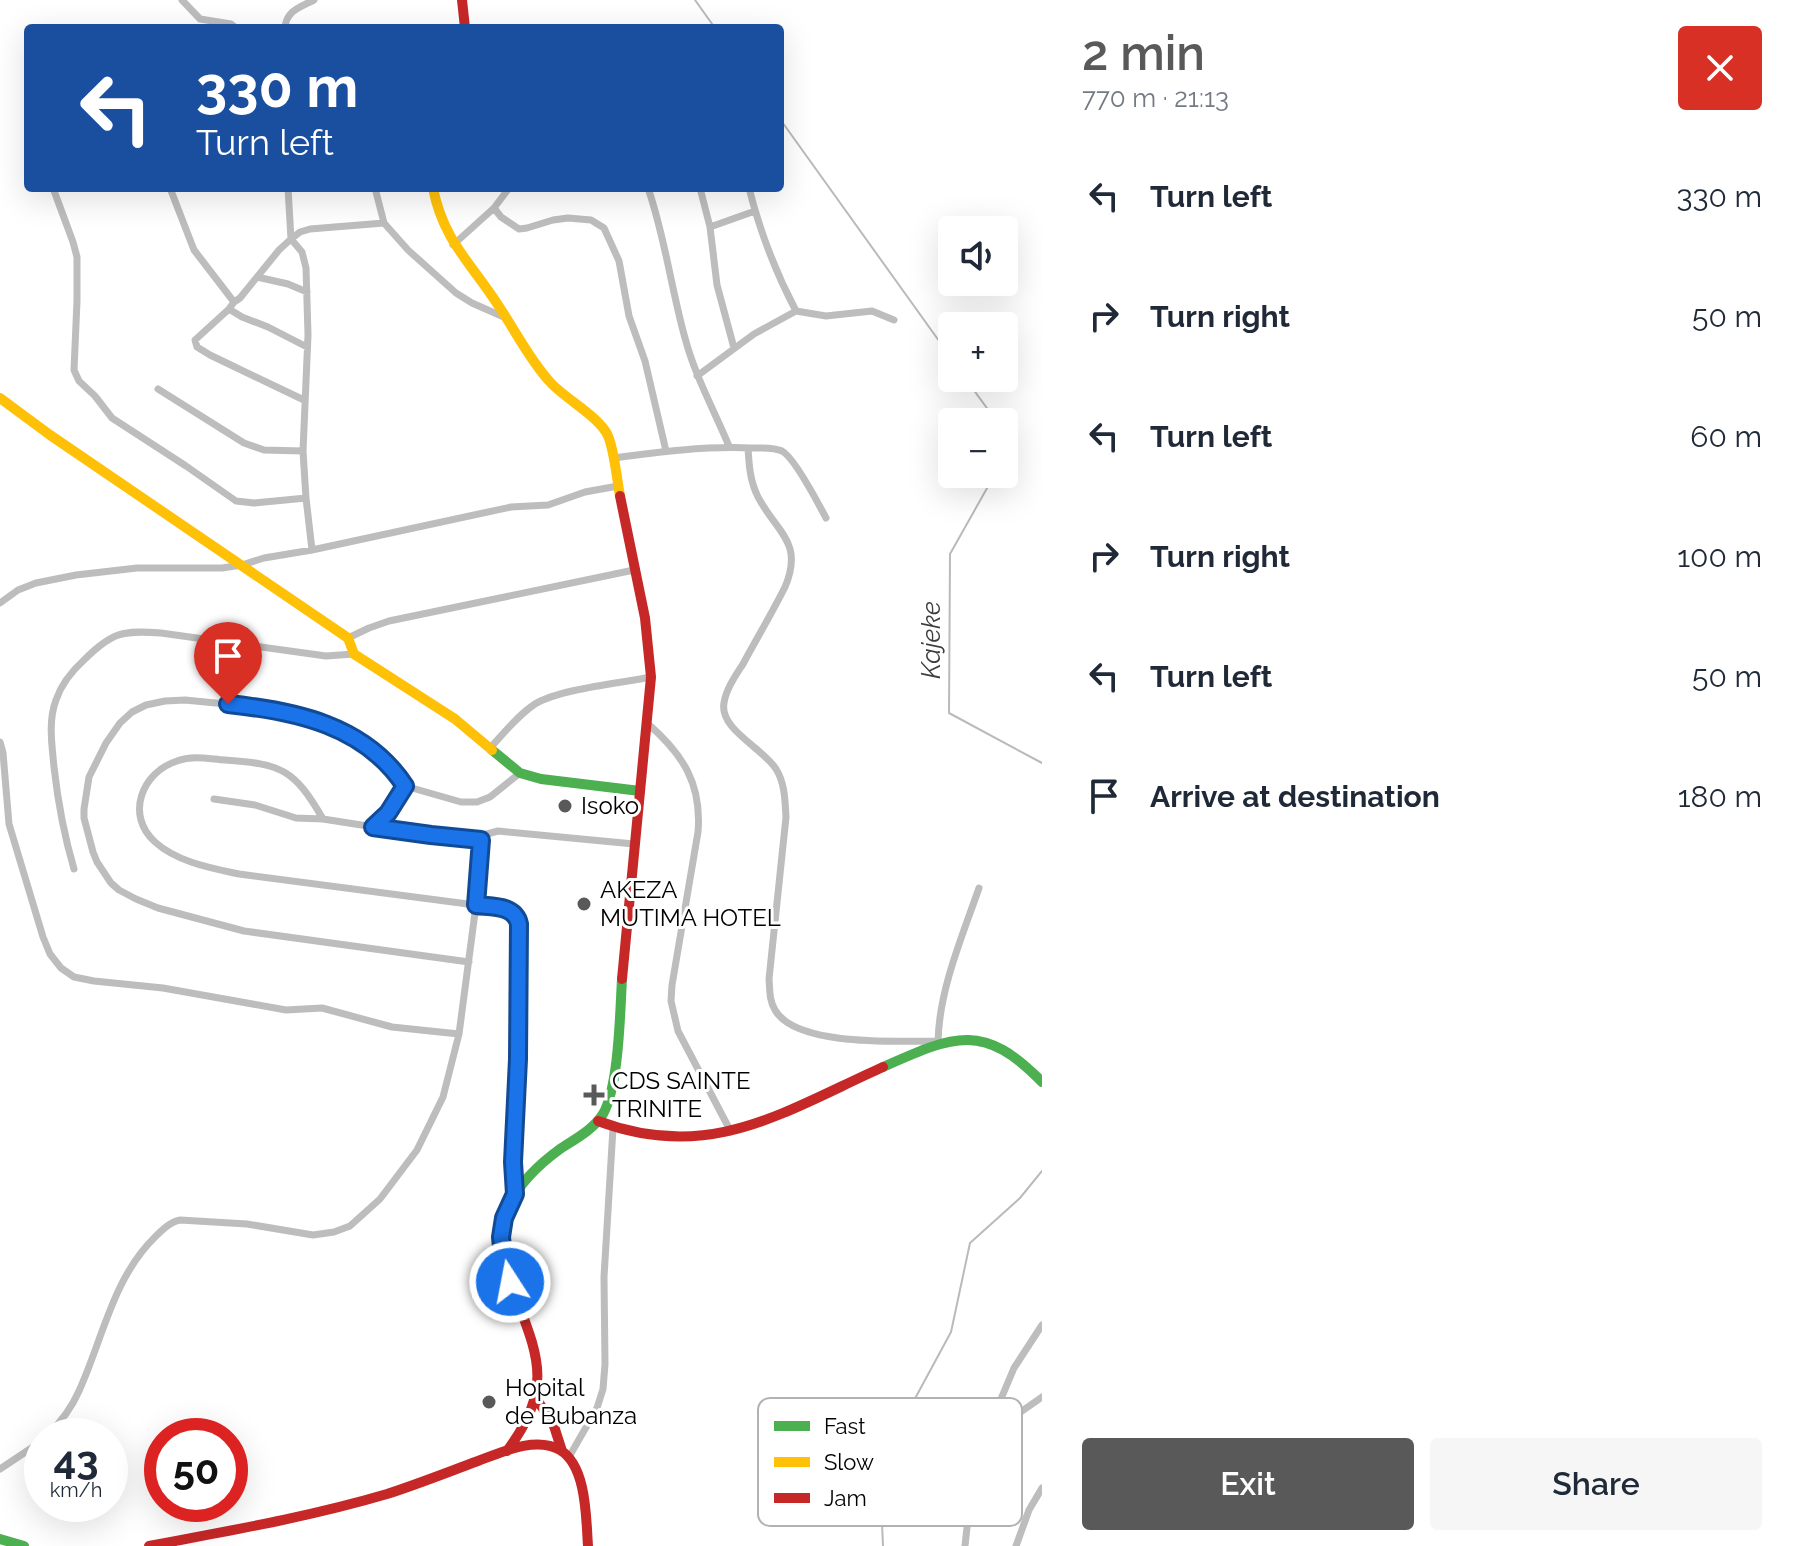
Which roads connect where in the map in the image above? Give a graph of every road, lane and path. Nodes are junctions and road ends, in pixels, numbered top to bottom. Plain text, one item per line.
1 (182, 0) edge
2 (314, 0) edge
3 (462, 0) edge
4 (231, 24) edge
5 (285, 24) edge
6 (465, 24) edge
7 (54, 192) edge
8 (172, 192) edge
9 (288, 192) edge
10 (376, 192) edge
11 (434, 192) edge
12 (506, 192) edge
13 (649, 192) edge
14 (701, 192) edge
15 (750, 192) edge
16 (494, 208) junction
17 (755, 211) junction
18 (384, 223) junction
19 (710, 227) junction
20 (291, 239) junction
21 (453, 245) junction
22 (257, 277) junction
23 (307, 292) junction
24 (231, 306) junction
25 (796, 311) junction
26 (506, 318) junction
27 (894, 320) dead end
28 (307, 347) junction
29 (734, 348) junction
30 (697, 376) junction
31 (158, 389) dead end
32 (0, 398) edge
33 (304, 400) junction
34 (729, 446) junction
35 (748, 448) junction
36 (303, 451) junction
37 (666, 451) junction
38 (614, 458) junction
39 (618, 486) junction
40 (306, 498) junction
41 (826, 518) dead end
42 (312, 550) junction
43 (242, 565) junction
44 (634, 570) junction
45 (0, 603) edge
46 (348, 638) junction
47 (354, 654) junction
48 (651, 677) junction
49 (647, 723) junction
50 (0, 742) edge
51 (490, 748) junction
52 (520, 773) junction
53 (405, 786) junction
54 (640, 791) junction
55 (214, 799) dead end
56 (323, 819) junction
57 (373, 827) junction
58 (481, 840) junction
59 (634, 844) junction
60 (74, 869) dead end
61 (979, 888) dead end
62 (476, 905) junction
63 (469, 962) junction
64 (459, 1034) junction
65 (938, 1042) junction
66 (1042, 1082) edge
67 (598, 1121) junction
68 (613, 1128) junction
69 (731, 1132) junction
70 (515, 1194) junction
71 (1042, 1325) edge
72 (1042, 1397) edge
73 (1001, 1398) edge
74 (537, 1400) junction
75 (1022, 1411) edge
76 (62, 1418) edge
77 (507, 1451) junction
78 (24, 1453) edge
79 (565, 1454) junction
80 (0, 1469) edge
81 (1042, 1488) edge
82 (967, 1526) edge
83 (0, 1539) edge
84 (24, 1546) edge
85 (152, 1546) edge
86 (588, 1546) edge
87 (965, 1546) edge
88 (1016, 1546) edge

1 - 4 street
2 - 5 street
3 - 6 main road
7 - 40 street
8 - 24 street
9 - 20 street
10 - 18 street
11 - 21 main road
12 - 16 street
13 - 30 street
14 - 19 street
15 - 17 street
16 - 21 street
16 - 37 street
17 - 19 street
17 - 25 street
18 - 20 street
18 - 26 street
19 - 29 street
20 - 22 street
20 - 23 street
21 - 26 main road
22 - 23 street
22 - 24 street
23 - 28 street
24 - 28 street
24 - 33 street
25 - 27 street
25 - 29 street
26 - 38 main road
28 - 33 street
29 - 30 street
30 - 34 street
31 - 36 street
32 - 43 main road
33 - 36 street
34 - 35 street
34 - 37 street
35 - 41 street
35 - 65 street
36 - 40 street
37 - 38 street
38 - 39 main road
39 - 42 street
39 - 44 main road
40 - 42 street
42 - 43 street
43 - 45 street
43 - 46 main road
44 - 46 street
44 - 48 main road
46 - 47 main road
47 - 51 main road
47 - 60 street
48 - 49 main road
48 - 51 street
49 - 54 main road
49 - 69 street
50 - 64 street
51 - 52 main road
52 - 53 street
52 - 54 main road
53 - 57 street
53 - 63 street
54 - 59 main road
55 - 56 street
56 - 57 street
56 - 62 street
57 - 58 street
58 - 59 street
58 - 62 street
59 - 67 main road
61 - 65 street
62 - 63 street
62 - 70 street
63 - 64 street
64 - 76 street
65 - 66 main road
65 - 69 main road
67 - 68 main road
67 - 70 main road
68 - 69 main road
68 - 79 street
70 - 74 main road
71 - 73 street
72 - 75 street
74 - 77 main road
74 - 79 main road
77 - 79 main road
77 - 85 main road
78 - 80 street
79 - 86 main road
81 - 88 street
82 - 87 street
83 - 84 main road

